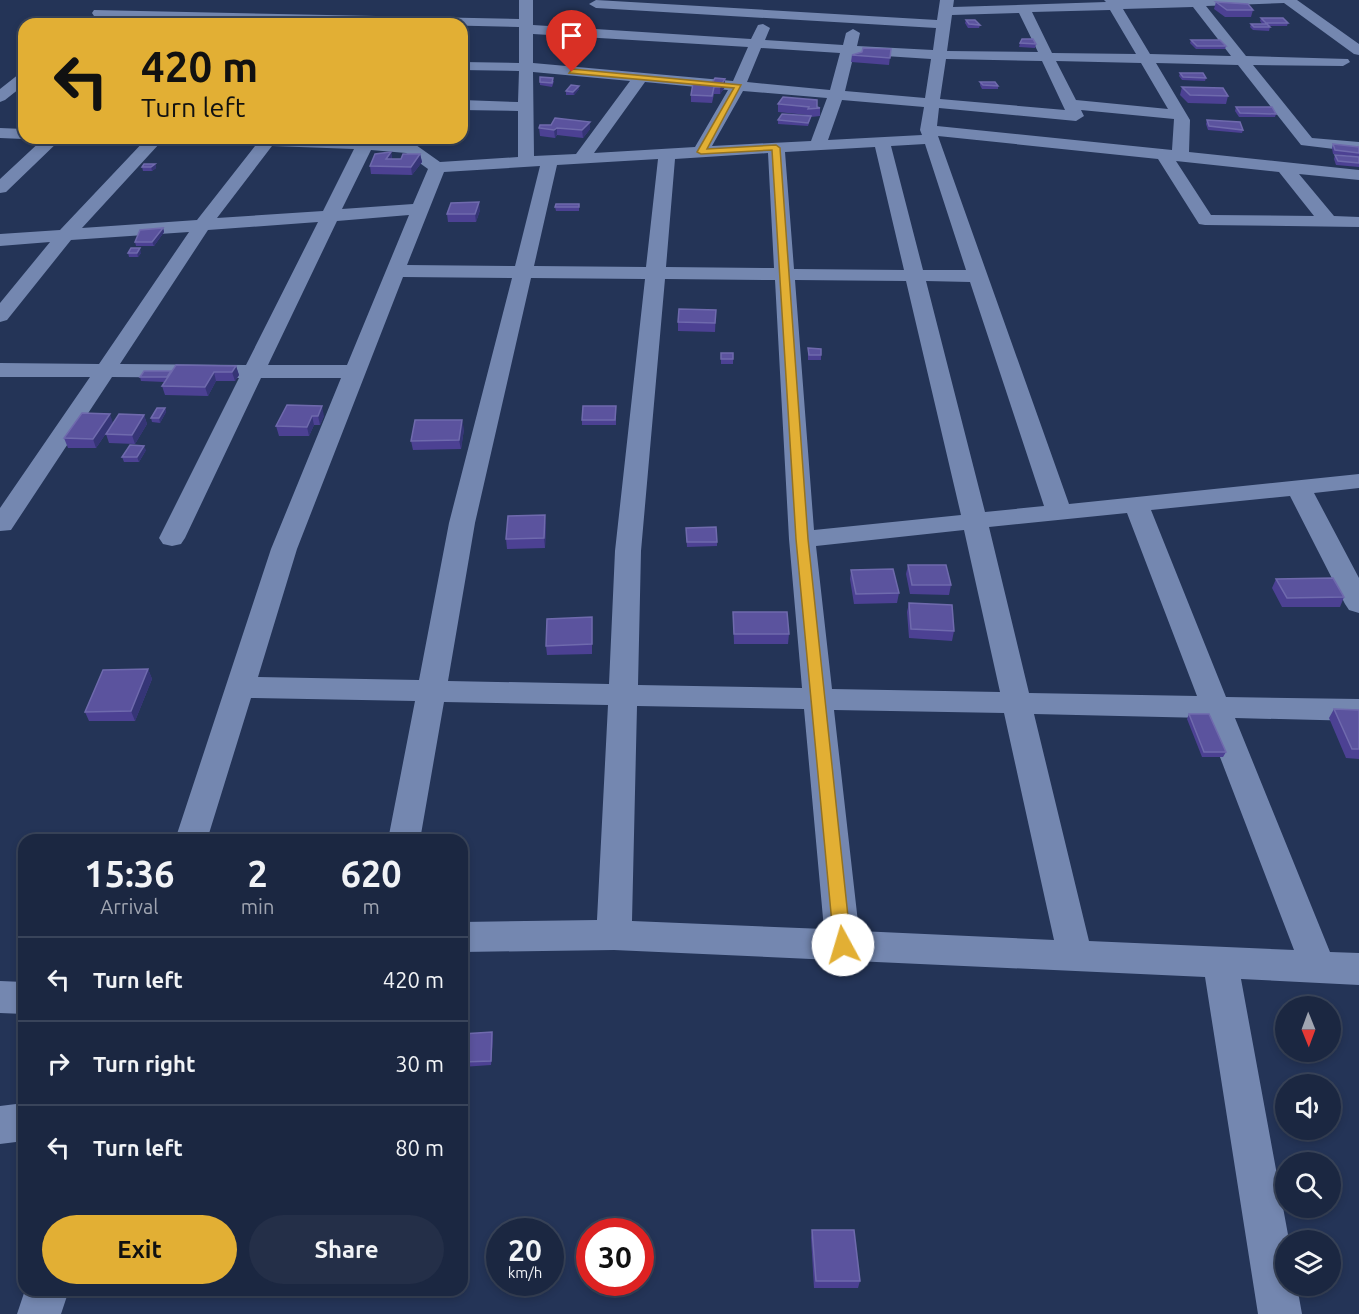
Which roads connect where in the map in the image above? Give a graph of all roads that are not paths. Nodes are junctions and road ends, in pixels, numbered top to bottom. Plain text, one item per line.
1 (115, 0) edge
2 (203, 0) edge
3 (526, 0) edge
4 (774, 0) edge
5 (862, 0) edge
6 (1280, 0) edge
7 (1288, 0) edge
8 (1195, 1) edge
9 (1113, 3) edge
10 (370, 6) dead end
11 (1023, 8) junction
12 (946, 12) edge
13 (99, 13) junction
14 (587, 14) edge
15 (768, 14) junction
16 (93, 18) edge
17 (158, 18) edge
18 (184, 18) edge
19 (361, 18) edge
20 (856, 19) junction
21 (468, 24) edge
22 (526, 26) junction
23 (756, 43) junction
24 (848, 49) junction
25 (1359, 51) edge
26 (939, 55) junction
27 (1047, 57) junction
28 (1146, 59) junction
29 (1242, 61) junction
30 (468, 66) edge
31 (526, 68) junction
32 (640, 78) junction
33 (18, 82) edge
34 (738, 86) junction
35 (18, 94) edge
36 (2, 95) edge
37 (836, 95) junction
38 (932, 104) junction
39 (1070, 104) junction
40 (468, 105) edge
41 (525, 107) junction
42 (1179, 115) junction
43 (0, 133) edge
44 (18, 134) edge
45 (930, 134) junction
46 (882, 141) junction
47 (48, 144) edge
48 (150, 144) edge
49 (265, 144) edge
50 (364, 144) joint
51 (818, 145) junction
52 (1359, 147) edge
53 (776, 148) junction
54 (701, 152) junction
55 (667, 154) junction
56 (1172, 155) junction
57 (581, 159) junction
58 (550, 161) junction
59 (526, 162) junction
60 (437, 167) junction
61 (1284, 167) junction
62 (1359, 175) edge
63 (0, 188) edge
64 (420, 209) junction
65 (329, 216) junction
66 (1328, 221) junction
67 (1359, 222) edge
68 (202, 226) junction
69 (64, 237) junction
70 (0, 240) edge
71 (396, 271) junction
72 (523, 272) junction
73 (655, 273) junction
74 (784, 274) junction
75 (915, 275) junction
76 (978, 276) junction
77 (0, 316) edge
78 (0, 370) edge
79 (105, 370) junction
80 (253, 372) junction
81 (355, 372) junction
82 (1359, 481) edge
83 (1298, 487) junction
84 (1136, 504) junction
85 (1059, 512) junction
86 (975, 521) junction
87 (2, 524) dead end
88 (171, 538) dead end
89 (802, 539) junction
90 (1359, 604) edge
91 (240, 687) junction
92 (431, 691) junction
93 (624, 695) junction
94 (818, 699) junction
95 (1017, 703) junction
96 (1216, 707) junction
97 (1359, 710) edge
98 (193, 834) edge
99 (405, 834) edge
100 (614, 935) junction
101 (468, 937) edge
102 (843, 945) junction
103 (1075, 956) junction
104 (1220, 962) junction
105 (1318, 967) junction
106 (1359, 969) edge
107 (0, 997) edge
108 (18, 998) edge
109 (18, 1123) edge
110 (0, 1125) edge
111 (45, 1296) edge
112 (39, 1314) edge
113 (1280, 1314) edge

1 - 13 street
2 - 18 street
3 - 22 street
4 - 15 street
5 - 20 street
6 - 8 street
7 - 25 street
8 - 9 street
8 - 29 street
9 - 11 street
9 - 28 street
10 - 19 street
11 - 12 street
11 - 27 street
12 - 20 street
12 - 26 street
13 - 16 street
13 - 17 street
14 - 15 street
14 - 22 street
14 - 23 street
15 - 20 street
15 - 23 street
20 - 24 street
21 - 22 street
22 - 31 street
23 - 24 street
23 - 34 street
24 - 26 street
24 - 37 street
25 - 29 street
26 - 27 street
26 - 38 street
27 - 28 street
27 - 39 street
28 - 29 street
28 - 42 street
29 - 52 street
30 - 31 street
31 - 32 street
31 - 41 street
32 - 34 street
32 - 57 street
33 - 36 street
34 - 37 street
34 - 54 street
35 - 36 street
37 - 38 street
37 - 51 street
38 - 39 street
38 - 45 street
39 - 42 street
40 - 41 street
41 - 59 street
42 - 56 street
43 - 44 street
45 - 46 street
45 - 56 street
45 - 76 street
46 - 51 street
46 - 75 street
47 - 63 street
48 - 69 street
49 - 68 street
50 - 60 street
50 - 65 street
51 - 53 street
53 - 54 street
53 - 74 street
54 - 55 street
55 - 57 street
55 - 73 street
56 - 61 street
56 - 66 street
57 - 58 street
58 - 59 street
58 - 72 street
59 - 60 street
60 - 64 street
61 - 62 street
61 - 66 street
64 - 65 street
64 - 71 street
65 - 68 street
65 - 80 street
66 - 67 street
68 - 69 street
68 - 79 street
69 - 70 street
69 - 77 street
71 - 72 street
71 - 81 street
72 - 73 street
72 - 92 street
73 - 74 street
73 - 93 street
74 - 75 street
74 - 89 street
75 - 76 street
75 - 86 street
76 - 85 street
78 - 79 street
79 - 80 street
79 - 87 street
80 - 81 street
80 - 88 street
81 - 91 street
82 - 83 street
83 - 84 street
83 - 90 street
84 - 85 street
84 - 96 street
85 - 86 street
86 - 89 street
86 - 95 street
89 - 94 street
91 - 92 street
91 - 98 street
92 - 93 street
92 - 99 street
93 - 94 street
93 - 100 street
94 - 95 street
94 - 102 street
95 - 96 street
95 - 103 street
96 - 97 street
96 - 105 street
100 - 101 street
100 - 102 street
102 - 103 street
103 - 104 street
104 - 105 street
104 - 113 street
105 - 106 street
107 - 108 street
109 - 110 street
111 - 112 street

